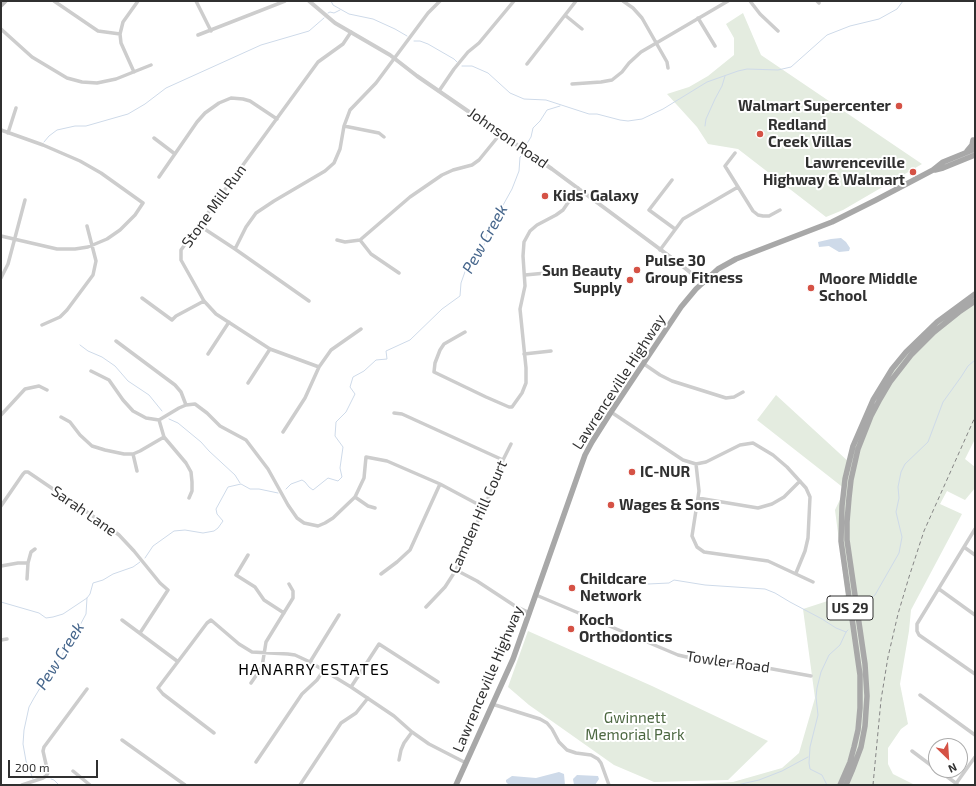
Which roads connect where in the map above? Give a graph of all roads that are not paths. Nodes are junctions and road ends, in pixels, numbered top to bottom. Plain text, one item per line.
1 (5, 1) edge
2 (54, 1) edge
3 (138, 1) edge
4 (196, 1) edge
5 (286, 1) edge
6 (309, 1) edge
7 (440, 1) edge
8 (514, 1) edge
9 (576, 1) edge
10 (623, 1) edge
11 (728, 1) edge
12 (750, 1) edge
13 (1, 5) edge
14 (566, 16) junction
15 (698, 18) junction
16 (1, 29) edge
17 (582, 29) dead end
18 (211, 31) junction
19 (778, 31) dead end
20 (351, 32) junction
21 (120, 34) junction
22 (198, 35) dead end
23 (657, 42) junction
24 (716, 46) dead end
25 (395, 59) junction
26 (527, 64) dead end
27 (151, 65) dead end
28 (668, 68) dead end
29 (134, 72) junction
30 (572, 84) dead end
31 (439, 91) junction
32 (16, 108) dead end
33 (277, 119) junction
34 (344, 126) junction
35 (1, 130) edge
36 (8, 133) junction
37 (501, 133) junction
38 (384, 137) dead end
39 (154, 138) dead end
40 (975, 141) edge
41 (975, 149) edge
42 (735, 153) dead end
43 (175, 154) junction
44 (962, 154) junction
45 (975, 155) edge
46 (933, 170) junction
47 (159, 177) dead end
48 (672, 180) dead end
49 (738, 187) junction
50 (578, 188) junction
51 (25, 200) dead end
52 (780, 210) dead end
53 (87, 226) dead end
54 (200, 226) junction
55 (675, 229) junction
56 (1, 236) edge
57 (15, 239) junction
58 (337, 240) dead end
59 (360, 240) junction
60 (93, 245) junction
61 (235, 249) junction
62 (660, 250) junction
63 (399, 273) dead end
64 (546, 273) dead end
65 (525, 275) junction
66 (1, 278) edge
67 (702, 282) junction
68 (975, 294) edge
69 (142, 298) dead end
70 (204, 301) junction
71 (309, 301) dead end
72 (975, 301) edge
73 (229, 322) junction
74 (42, 326) dead end
75 (361, 329) dead end
76 (465, 332) dead end
77 (116, 341) dead end
78 (270, 349) junction
79 (551, 351) dead end
80 (908, 353) junction
81 (208, 354) dead end
82 (524, 354) junction
83 (644, 364) junction
84 (319, 367) junction
85 (91, 371) dead end
86 (248, 383) dead end
87 (47, 390) dead end
88 (743, 392) dead end
89 (186, 405) junction
90 (610, 412) junction
91 (394, 413) dead end
92 (1, 415) edge
93 (61, 417) dead end
94 (159, 420) junction
95 (283, 432) dead end
96 (164, 437) junction
97 (511, 444) dead end
98 (133, 454) junction
99 (503, 460) junction
100 (696, 464) junction
101 (137, 472) dead end
102 (800, 481) junction
103 (440, 484) junction
104 (355, 497) junction
105 (189, 498) dead end
106 (698, 498) junction
107 (1, 506) edge
108 (483, 507) junction
109 (375, 508) dead end
110 (975, 529) edge
111 (964, 547) junction
112 (35, 549) dead end
113 (248, 555) dead end
114 (975, 555) edge
115 (28, 563) junction
116 (1, 566) edge
117 (456, 570) junction
118 (796, 573) junction
119 (381, 574) dead end
120 (27, 579) dead end
121 (813, 582) dead end
122 (289, 584) dead end
123 (939, 589) junction
124 (536, 595) junction
125 (426, 606) dead end
126 (284, 613) junction
127 (530, 613) junction
128 (339, 615) dead end
129 (975, 615) edge
130 (122, 620) dead end
131 (140, 633) junction
132 (7, 639) dead end
133 (1, 640) edge
134 (264, 653) junction
135 (177, 661) junction
136 (310, 662) junction
137 (324, 671) junction
138 (975, 674) edge
139 (811, 676) dead end
140 (438, 682) dead end
141 (251, 683) dead end
142 (351, 688) junction
143 (87, 689) dead end
144 (920, 695) dead end
145 (368, 698) junction
146 (492, 704) junction
147 (412, 732) junction
148 (214, 733) dead end
149 (975, 735) edge
150 (122, 740) dead end
151 (912, 751) dead end
152 (975, 757) edge
153 (399, 760) dead end
154 (256, 762) dead end
155 (466, 762) junction
156 (928, 763) edge
157 (73, 771) dead end
158 (948, 778) edge
159 (22, 785) edge
160 (90, 785) edge
161 (185, 785) edge
162 (300, 785) edge
163 (456, 785) edge
164 (608, 785) edge
165 (840, 785) edge
166 (846, 785) edge
167 (956, 785) edge

1 - 13 main road
2 - 21 street
3 - 21 street
4 - 18 street
5 - 18 street
6 - 20 street, Johnson Road
7 - 25 street
8 - 31 street
9 - 14 street
10 - 23 street
11 - 15 street
12 - 19 street
14 - 17 street
14 - 26 street
15 - 23 street
15 - 24 street
16 - 29 street
18 - 22 street
20 - 25 street, Johnson Road
20 - 33 street, Stone Mill Run
21 - 29 street
23 - 28 street
23 - 30 street
25 - 31 street, Johnson Road
25 - 34 street
27 - 29 street
31 - 37 street, Johnson Road
32 - 36 street
33 - 43 street
33 - 54 street, Stone Mill Run
34 - 38 street
34 - 61 street
35 - 36 street
36 - 60 street
37 - 50 street, Johnson Road
37 - 59 street
39 - 43 street
40 - 44 main road
41 - 44 main road, Lawrenceville Highway
42 - 49 street
43 - 47 street
44 - 46 main road, Lawrenceville Highway
45 - 46 main road, Lawrenceville Highway
46 - 67 main road, Lawrenceville Highway
48 - 55 street
49 - 52 street
49 - 55 street
50 - 62 street, Johnson Road
50 - 65 street
51 - 57 street
53 - 60 street
54 - 61 street
54 - 70 street, Stone Mill Run
55 - 62 street
56 - 57 street
57 - 60 street
57 - 66 street
58 - 59 street
59 - 63 street
60 - 74 street
61 - 71 street
62 - 67 street, Johnson Road
64 - 65 street
65 - 82 street
67 - 83 main road, Lawrenceville Highway
68 - 80 main road, US 29
69 - 70 street
70 - 73 street, Stone Mill Run
72 - 80 main road, US 29
73 - 78 street, Stone Mill Run
73 - 81 street
75 - 84 street
76 - 82 street
77 - 89 street
78 - 84 street, Stone Mill Run
78 - 86 street
79 - 82 street
80 - 165 main road, US 29
80 - 166 main road, US 29
83 - 88 street
83 - 90 main road, Lawrenceville Highway
84 - 95 street
85 - 94 street
87 - 92 street
89 - 94 street
89 - 104 street
90 - 100 street
90 - 124 main road, Lawrenceville Highway
91 - 99 street
93 - 98 street
94 - 96 street
96 - 98 street
96 - 105 street
97 - 99 street, Camden Hill Court
98 - 101 street
99 - 108 street, Camden Hill Court
100 - 102 street
100 - 106 street
102 - 106 street
102 - 118 street
103 - 104 street
103 - 108 street
103 - 119 street
104 - 109 street
106 - 118 street
107 - 131 street, Sarah Lane
108 - 117 street, Camden Hill Court
110 - 111 street
111 - 114 street
111 - 123 street
112 - 115 street
113 - 126 street
115 - 116 street
115 - 120 street
117 - 125 street, Camden Hill Court
117 - 127 street
118 - 121 street
122 - 126 street
123 - 129 street
123 - 138 street
124 - 127 main road, Lawrenceville Highway
124 - 139 street, Towler Road
126 - 134 street
127 - 146 main road, Lawrenceville Highway
128 - 136 street
130 - 131 street
131 - 135 street
132 - 133 street
134 - 135 street
134 - 136 street
134 - 141 street
135 - 148 street
136 - 137 street
137 - 142 street
137 - 154 street
140 - 142 street
142 - 145 street
143 - 159 street
144 - 149 street
145 - 147 street
145 - 162 street
146 - 155 main road, Lawrenceville Highway
146 - 164 street
147 - 153 street
147 - 155 street
150 - 161 street
151 - 156 street
152 - 167 street
155 - 163 main road, Lawrenceville Highway
157 - 160 street
158 - 167 street

